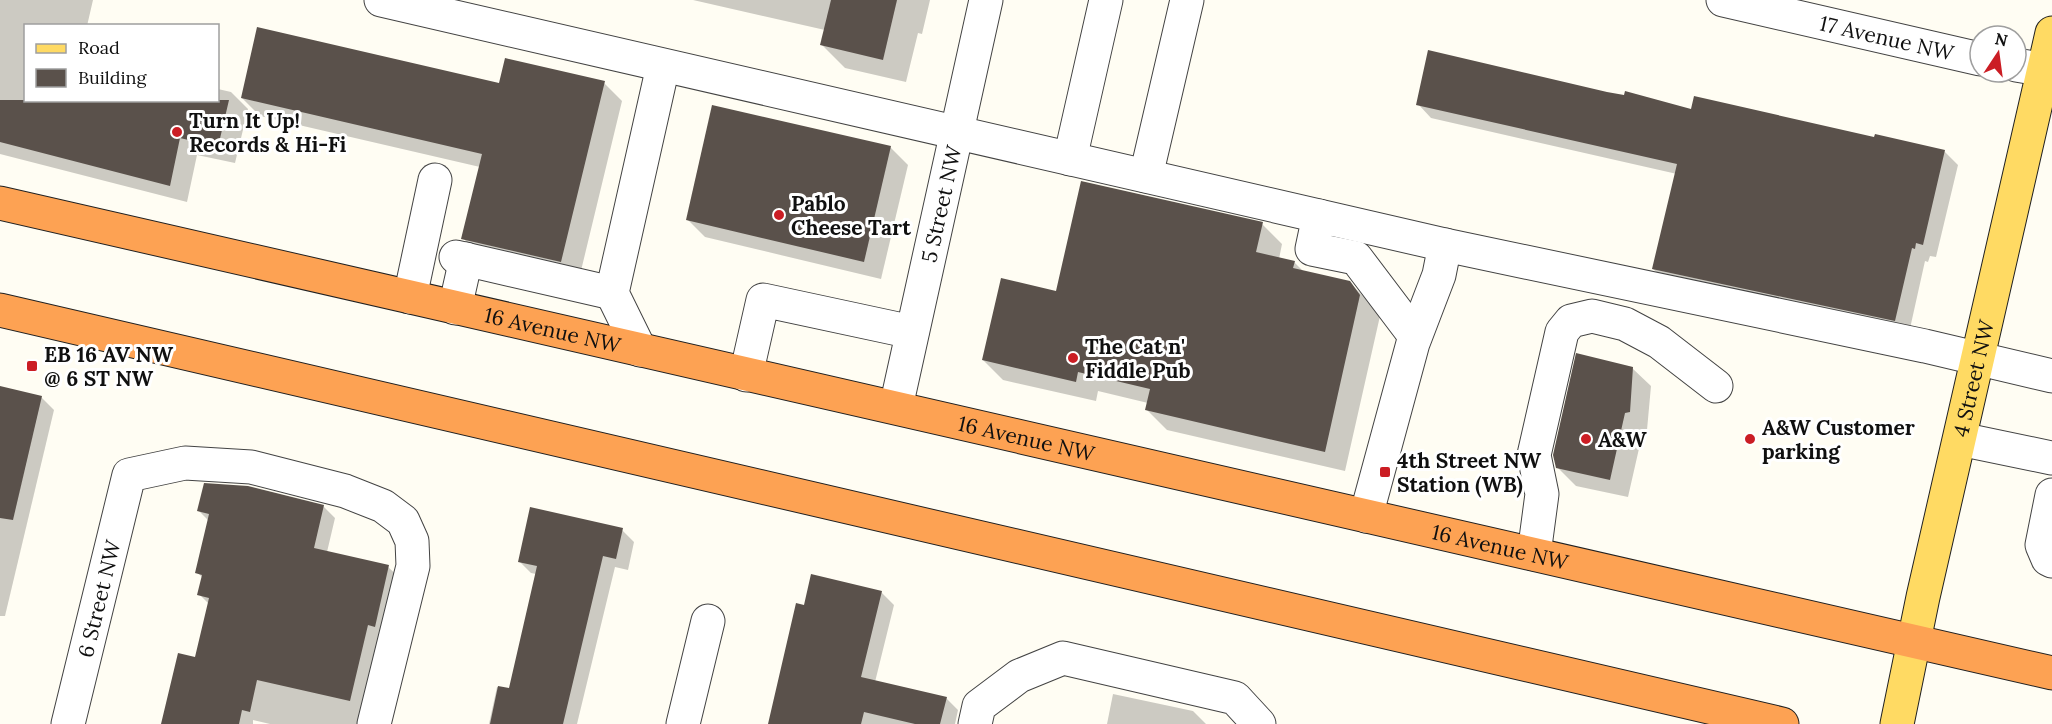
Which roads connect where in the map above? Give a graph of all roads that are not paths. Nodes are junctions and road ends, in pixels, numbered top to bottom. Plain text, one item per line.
1 (381, 0) edge
2 (986, 0) edge
3 (1106, 0) edge
4 (1187, 0) edge
5 (1723, 0) edge
6 (2052, 33) edge
7 (1968, 56) edge
8 (663, 66) junction
9 (2037, 69) edge
10 (956, 132) junction
11 (1070, 159) junction
12 (1146, 176) junction
13 (435, 180) dead end
14 (0, 203) edge
15 (1319, 216) junction
16 (1446, 245) junction
17 (612, 293) junction
18 (410, 297) junction
19 (455, 308) junction
20 (0, 310) edge
21 (912, 332) junction
22 (1415, 336) junction
23 (640, 350) junction
24 (1977, 358) junction
25 (746, 375) junction
26 (2052, 375) edge
27 (1716, 386) dead end
28 (896, 407) junction
29 (1960, 439) junction
30 (2052, 458) edge
31 (2052, 495) edge
32 (1366, 516) junction
33 (1534, 554) junction
34 (2052, 561) edge
35 (708, 621) dead end
36 (1914, 641) junction
37 (2052, 673) edge
38 (68, 724) edge
39 (374, 724) edge
40 (682, 724) edge
41 (975, 724) edge
42 (1258, 724) edge
43 (1782, 724) edge
44 (1897, 724) edge

1 - 8 street
2 - 10 street, 5 Street NW
3 - 11 street
4 - 12 street
5 - 7 street, 17 Avenue NW
6 - 9 main road, 4 Street NW
8 - 10 street
8 - 17 street
9 - 24 main road, 4 Street NW
10 - 11 street
10 - 21 street, 5 Street NW
11 - 12 street
12 - 15 street
13 - 18 street
14 - 18 highway, 16 Avenue NW
15 - 16 street
15 - 22 street
16 - 22 street
16 - 24 street
17 - 19 street
17 - 23 street
18 - 19 highway, 16 Avenue NW
19 - 23 highway, 16 Avenue NW
20 - 43 highway
21 - 25 street
21 - 28 street, 5 Street NW
22 - 32 street
23 - 25 highway, 16 Avenue NW
24 - 26 street
24 - 29 main road, 4 Street NW
25 - 28 highway, 16 Avenue NW
27 - 33 street
28 - 32 highway, 16 Avenue NW
29 - 30 street
29 - 36 main road, 4 Street NW
31 - 34 street
32 - 33 highway, 16 Avenue NW
33 - 36 highway, 16 Avenue NW
35 - 40 street
36 - 37 highway, 16 Avenue NW
36 - 44 main road, 4 Street NW
38 - 39 street, 6 Street NW
41 - 42 street

